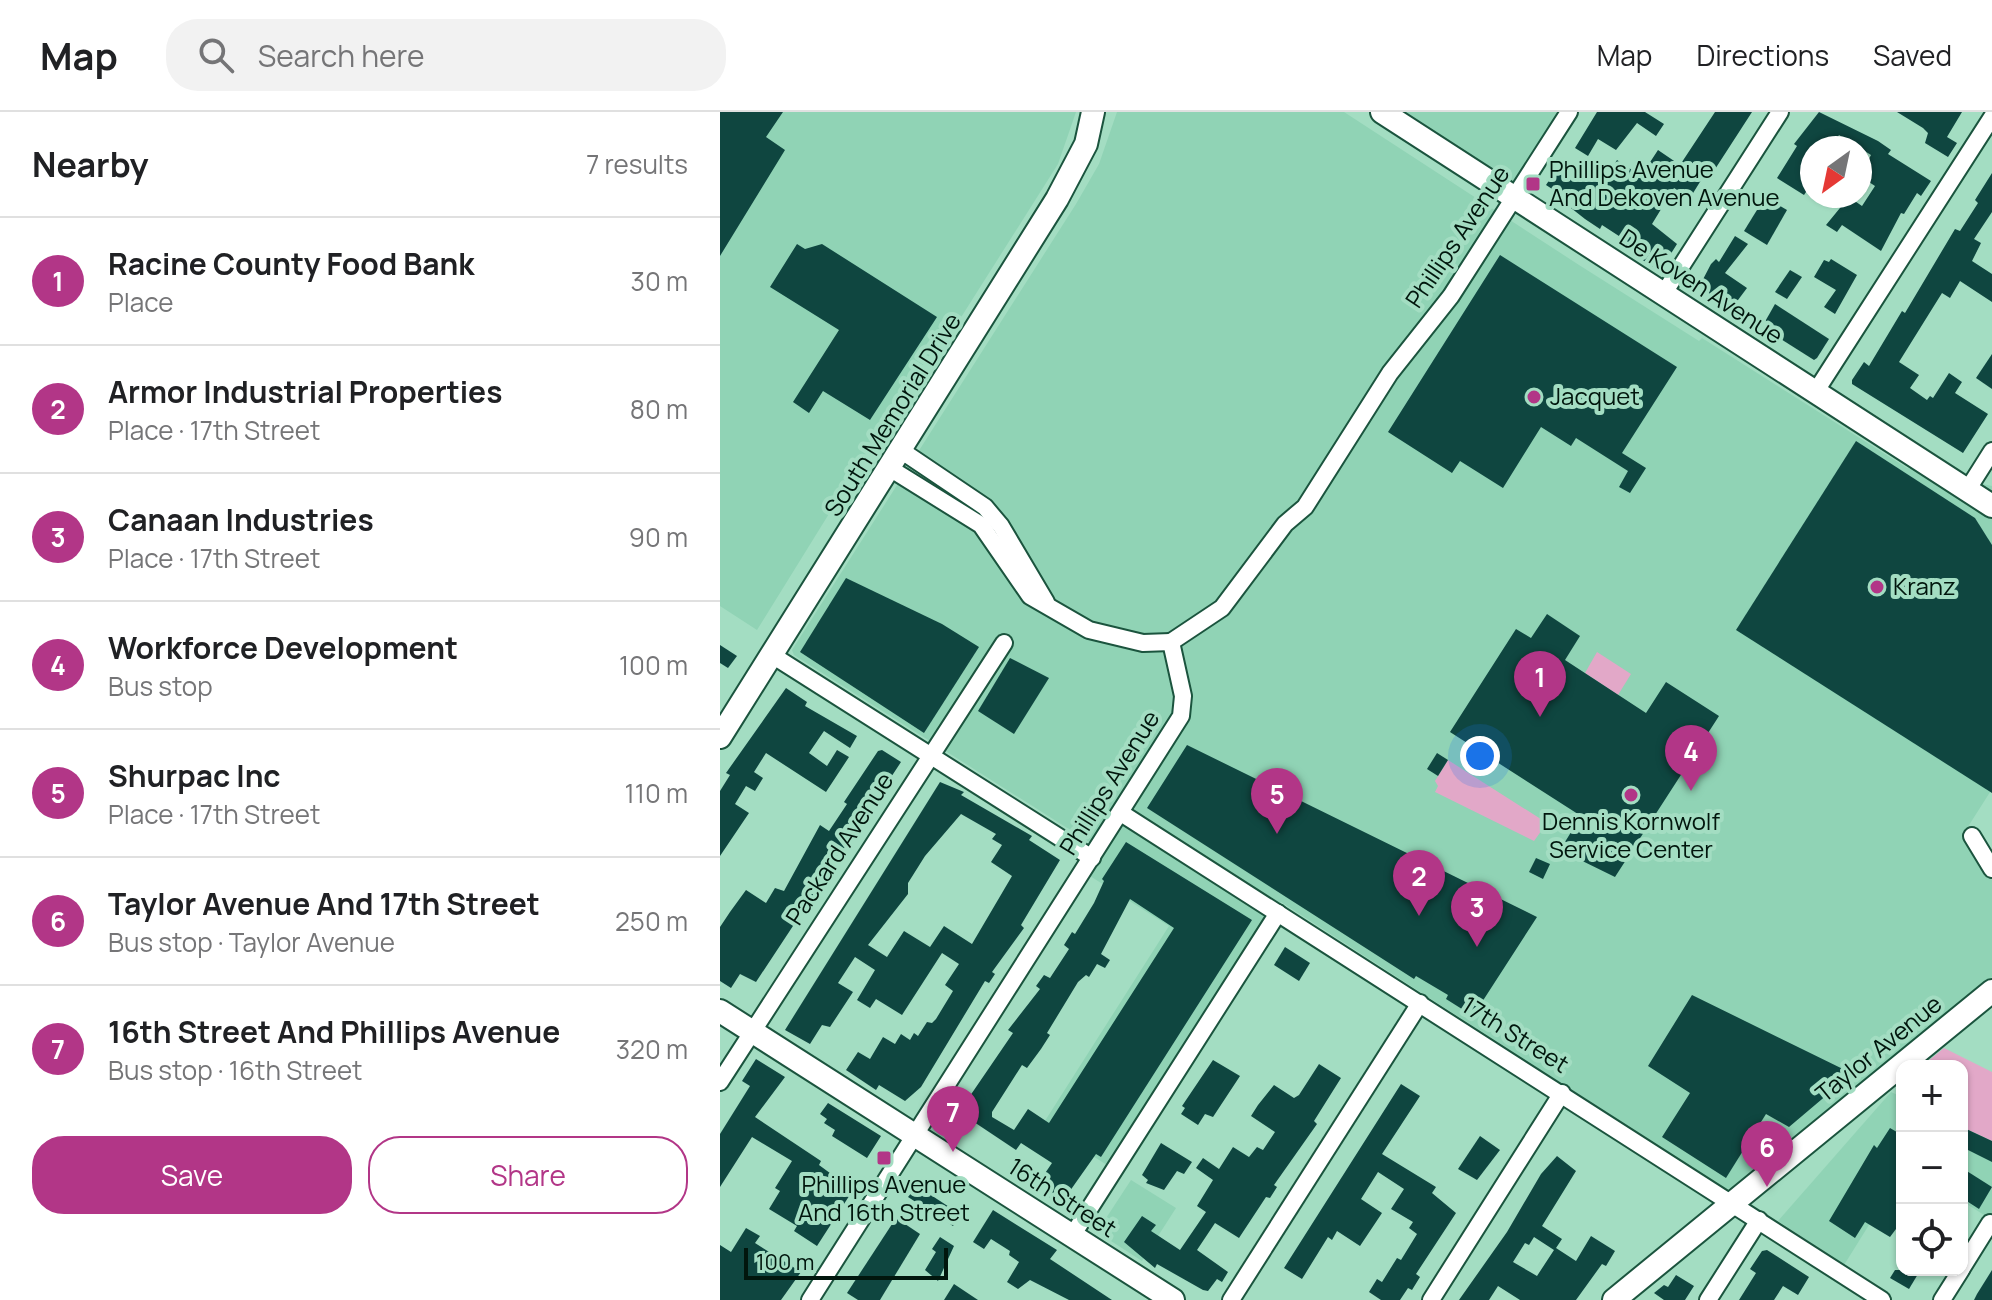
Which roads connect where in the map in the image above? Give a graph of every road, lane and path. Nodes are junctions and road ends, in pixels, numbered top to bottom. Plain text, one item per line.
1 (1093, 112) edge
2 (1382, 112) edge
3 (1569, 112) edge
4 (1780, 112) edge
5 (1992, 117) edge
6 (1514, 199) junction
7 (1664, 293) junction
8 (1816, 391) junction
9 (1992, 451) edge
10 (896, 460) junction
11 (1968, 489) junction
12 (1992, 506) edge
13 (1171, 642) junction
14 (1004, 643) dead end
15 (772, 655) junction
16 (720, 737) edge
17 (929, 754) junction
18 (1121, 813) junction
19 (1972, 836) dead end
20 (1092, 858) junction
21 (1992, 869) edge
22 (1278, 913) junction
23 (1992, 991) edge
24 (1420, 1003) junction
25 (720, 1011) edge
26 (752, 1032) junction
27 (720, 1082) edge
28 (1562, 1093) junction
29 (915, 1136) junction
30 (1732, 1203) junction
31 (1759, 1220) junction
32 (1990, 1223) edge
33 (1072, 1236) junction
34 (1968, 1259) edge
35 (1957, 1276) edge
36 (811, 1300) edge
37 (1173, 1300) edge
38 (1231, 1300) edge
39 (1431, 1300) edge
40 (1614, 1300) edge
41 (1708, 1300) edge
42 (1882, 1300) edge
43 (1942, 1300) edge

1 - 10 street, South Memorial Drive
2 - 6 street, De Koven Avenue
3 - 6 street, Phillips Avenue
4 - 7 street
5 - 8 street
6 - 7 street, De Koven Avenue
6 - 13 street, Phillips Avenue
7 - 8 street, De Koven Avenue
8 - 11 street, De Koven Avenue
9 - 11 street
10 - 13 street
10 - 15 street, South Memorial Drive
11 - 12 street, De Koven Avenue
13 - 18 street, Phillips Avenue
14 - 17 street, Packard Avenue
15 - 16 street, South Memorial Drive
15 - 17 street
17 - 20 street
17 - 26 street, Packard Avenue
18 - 20 street, Phillips Avenue
18 - 22 street, 17th Street
19 - 21 street
20 - 29 street, Phillips Avenue
22 - 24 street, 17th Street
22 - 33 street
23 - 30 street, Taylor Avenue
24 - 28 street, 17th Street
24 - 38 street
25 - 26 street, 16th Street
26 - 27 street, Packard Avenue
26 - 29 street, 16th Street
28 - 30 street, 17th Street
28 - 39 street
29 - 33 street, 16th Street
29 - 36 street, Phillips Avenue
30 - 31 street, 17th Street
30 - 40 street, Taylor Avenue
31 - 41 street
31 - 42 street, 17th Street
32 - 34 street
33 - 37 street, 16th Street
35 - 43 street

